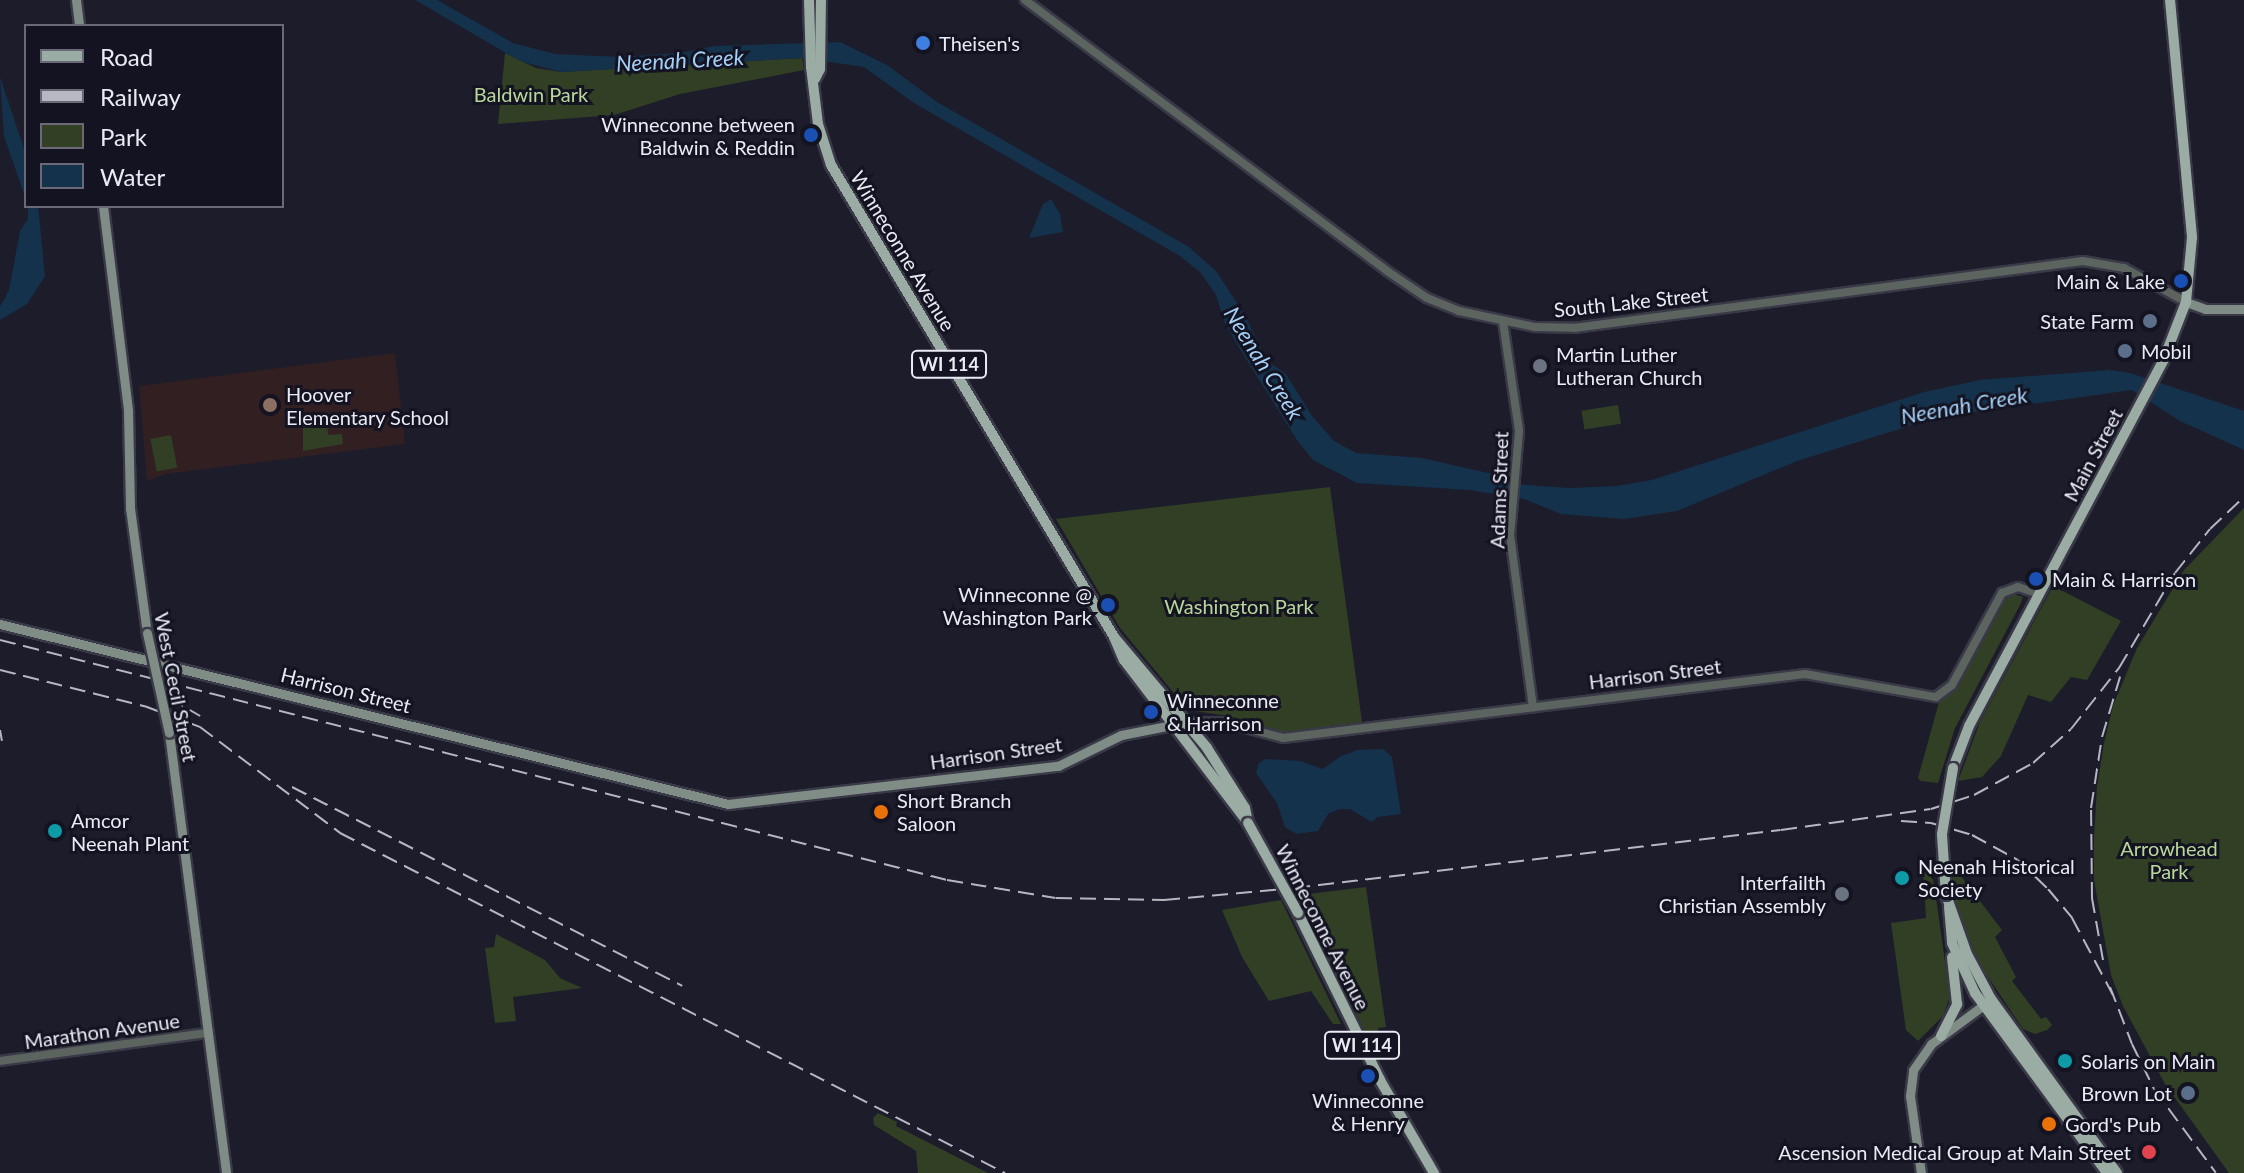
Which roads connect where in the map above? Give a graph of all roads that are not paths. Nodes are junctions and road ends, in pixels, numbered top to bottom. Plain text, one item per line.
1 (76, 0) edge
2 (809, 0) edge
3 (821, 0) edge
4 (1025, 0) edge
5 (2170, 0) edge
6 (79, 24) edge
7 (816, 43) junction
8 (103, 208) edge
9 (2186, 302) junction
10 (2244, 309) edge
11 (1503, 322) junction
12 (2039, 594) junction
13 (0, 624) edge
14 (1114, 637) junction
15 (1533, 707) junction
16 (1187, 722) junction
17 (1173, 724) junction
18 (1248, 823) junction
19 (1949, 907) junction
20 (1952, 943) junction
21 (1987, 1002) junction
22 (208, 1033) junction
23 (1941, 1036) junction
24 (0, 1061) edge
25 (226, 1173) edge
26 (1434, 1173) edge
27 (1921, 1173) edge
28 (2107, 1173) edge
29 (2117, 1173) edge

1 - 6 main road
2 - 7 main road, Winneconne Avenue / WI 114
3 - 7 main road, Winneconne Avenue / WI 114
4 - 11 street, South Lake Street
5 - 9 main road, Main Street
7 - 14 main road, Winneconne Avenue / WI 114
8 - 22 main road, West Cecil Street, bridge
9 - 10 main road
9 - 11 street, South Lake Street
9 - 12 main road, Main Street
11 - 15 street, Adams Street
12 - 15 street, Harrison Street
12 - 19 main road, Main Street, bridge
13 - 17 main road, Harrison Street
14 - 16 main road, Winneconne Avenue / WI 114
14 - 17 main road, Winneconne Avenue / WI 114
15 - 16 street, Harrison Street
16 - 17 main road, Harrison Street
16 - 18 main road, Winneconne Avenue / WI 114
17 - 18 main road, Winneconne Avenue / WI 114
18 - 26 main road, Winneconne Avenue / WI 114, bridge
19 - 20 main road, Main Street
19 - 21 main road, Main Street
20 - 21 main road, Main Street
20 - 23 main road
21 - 23 main road
21 - 28 main road, Main Street
21 - 29 main road, Main Street
22 - 24 street, Marathon Avenue
22 - 25 main road, West Cecil Street
23 - 27 main road

